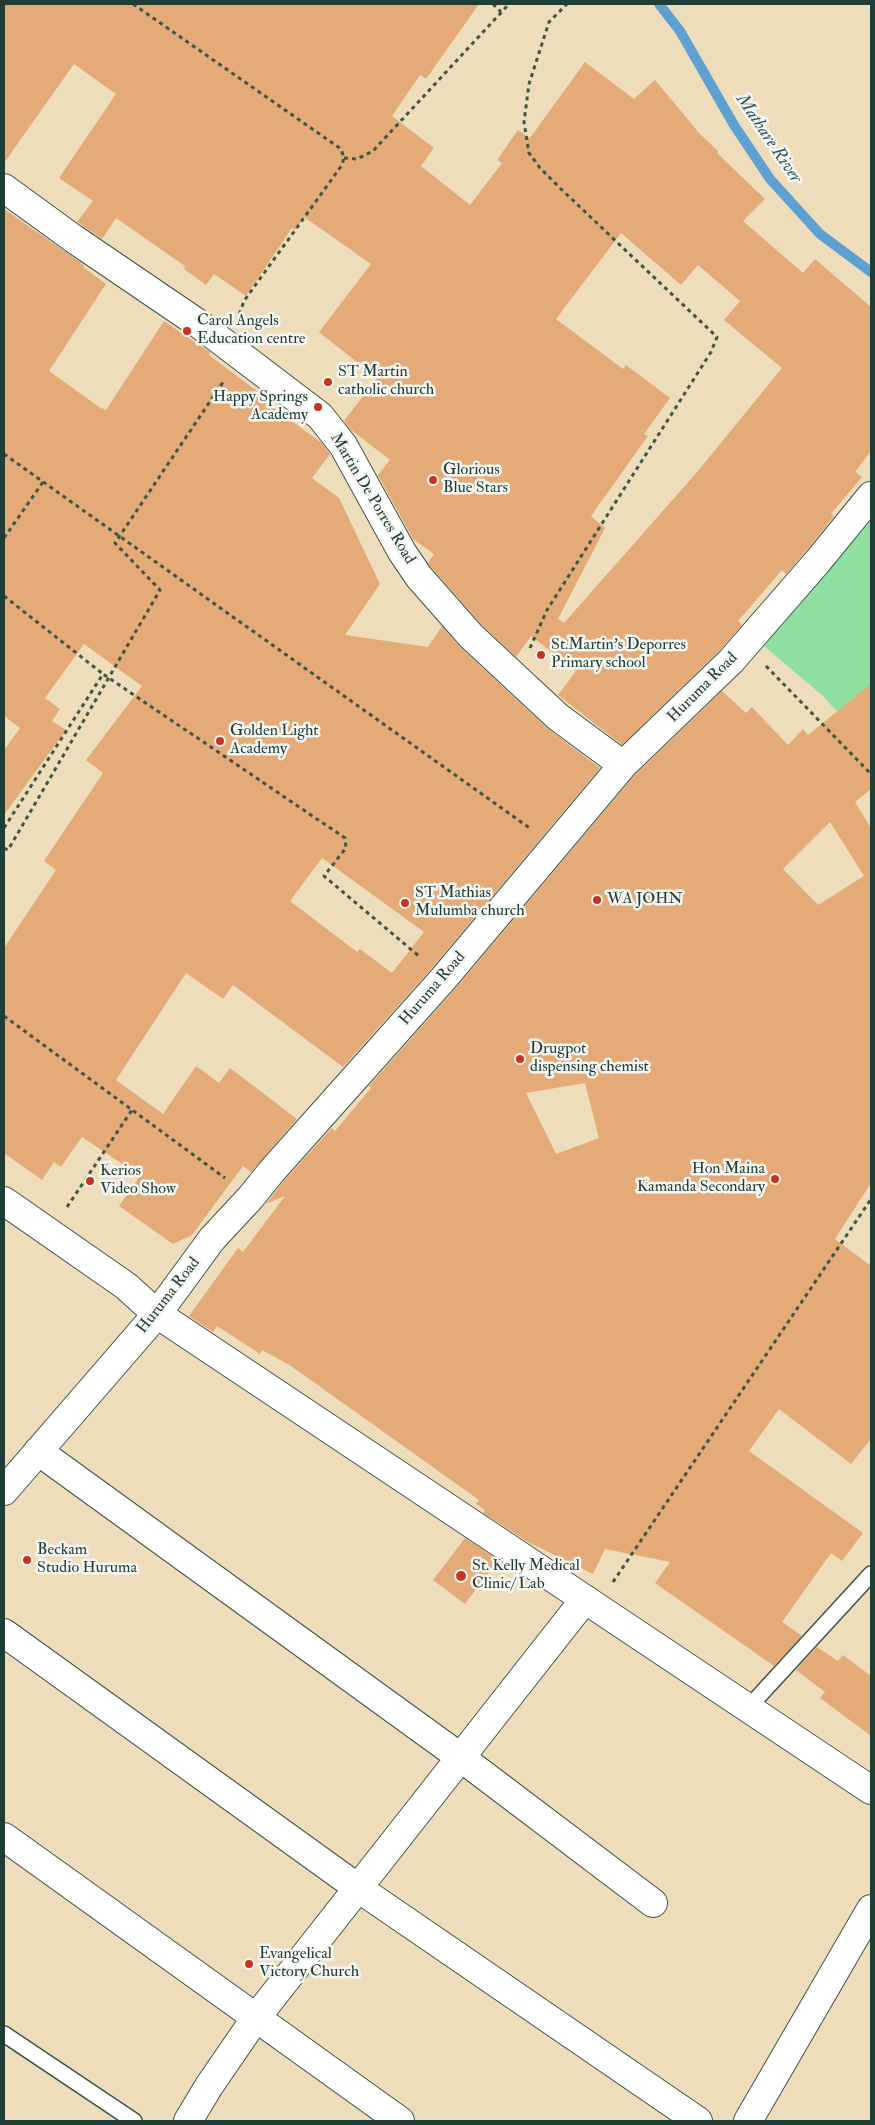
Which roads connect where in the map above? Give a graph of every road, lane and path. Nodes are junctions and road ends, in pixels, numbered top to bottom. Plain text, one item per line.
1 (133, 4) edge
2 (493, 4) edge
3 (508, 4) edge
4 (567, 4) edge
5 (501, 12) junction
6 (344, 158) junction
7 (4, 188) edge
8 (239, 323) dead end
9 (241, 355) junction
10 (4, 454) edge
11 (43, 482) junction
12 (871, 496) edge
13 (119, 537) junction
14 (4, 538) edge
15 (4, 596) edge
16 (739, 652) junction
17 (529, 653) dead end
18 (103, 674) junction
19 (109, 678) junction
20 (623, 765) junction
21 (871, 774) edge
22 (4, 828) edge
23 (556, 846) junction
24 (4, 848) edge
25 (444, 978) junction
26 (4, 1016) edge
27 (132, 1110) junction
28 (251, 1197) junction
29 (871, 1199) edge
30 (4, 1200) edge
31 (49, 1233) junction
32 (157, 1314) junction
33 (38, 1451) junction
34 (4, 1491) edge
35 (871, 1574) edge
36 (590, 1603) junction
37 (4, 1632) edge
38 (748, 1708) junction
39 (460, 1757) junction
40 (871, 1790) edge
41 (4, 1836) edge
42 (358, 1888) junction
43 (653, 1903) dead end
44 (871, 1909) edge
45 (255, 2019) junction
46 (4, 2034) edge
47 (134, 2121) edge
48 (188, 2121) edge
49 (400, 2121) edge
50 (698, 2121) edge
51 (748, 2121) edge

1 - 6 path
2 - 5 path
3 - 5 path
4 - 17 path
5 - 6 path
6 - 8 path
7 - 9 street, Martin De Porres Road
9 - 13 path
9 - 20 street, Martin De Porres Road
10 - 11 path
11 - 13 path
11 - 14 path
12 - 16 street, Huruma Road
13 - 19 path
13 - 23 path
15 - 18 path
16 - 20 street, Huruma Road
16 - 21 path
18 - 19 path
18 - 22 path
19 - 24 path
19 - 25 path
20 - 23 street, Huruma Road
23 - 25 street, Huruma Road
25 - 28 street, Huruma Road
26 - 27 path
27 - 28 path
27 - 31 path
28 - 32 street, Huruma Road
29 - 36 path
30 - 31 street
31 - 32 street
32 - 33 street, Huruma Road
32 - 36 street
33 - 34 street, Huruma Road
33 - 39 street
35 - 38 lane
36 - 38 street
36 - 39 street
37 - 42 street
38 - 40 street
39 - 42 street
39 - 43 street
41 - 45 street
42 - 45 street
42 - 50 street
44 - 51 street
45 - 48 street
45 - 49 street
46 - 47 lane

